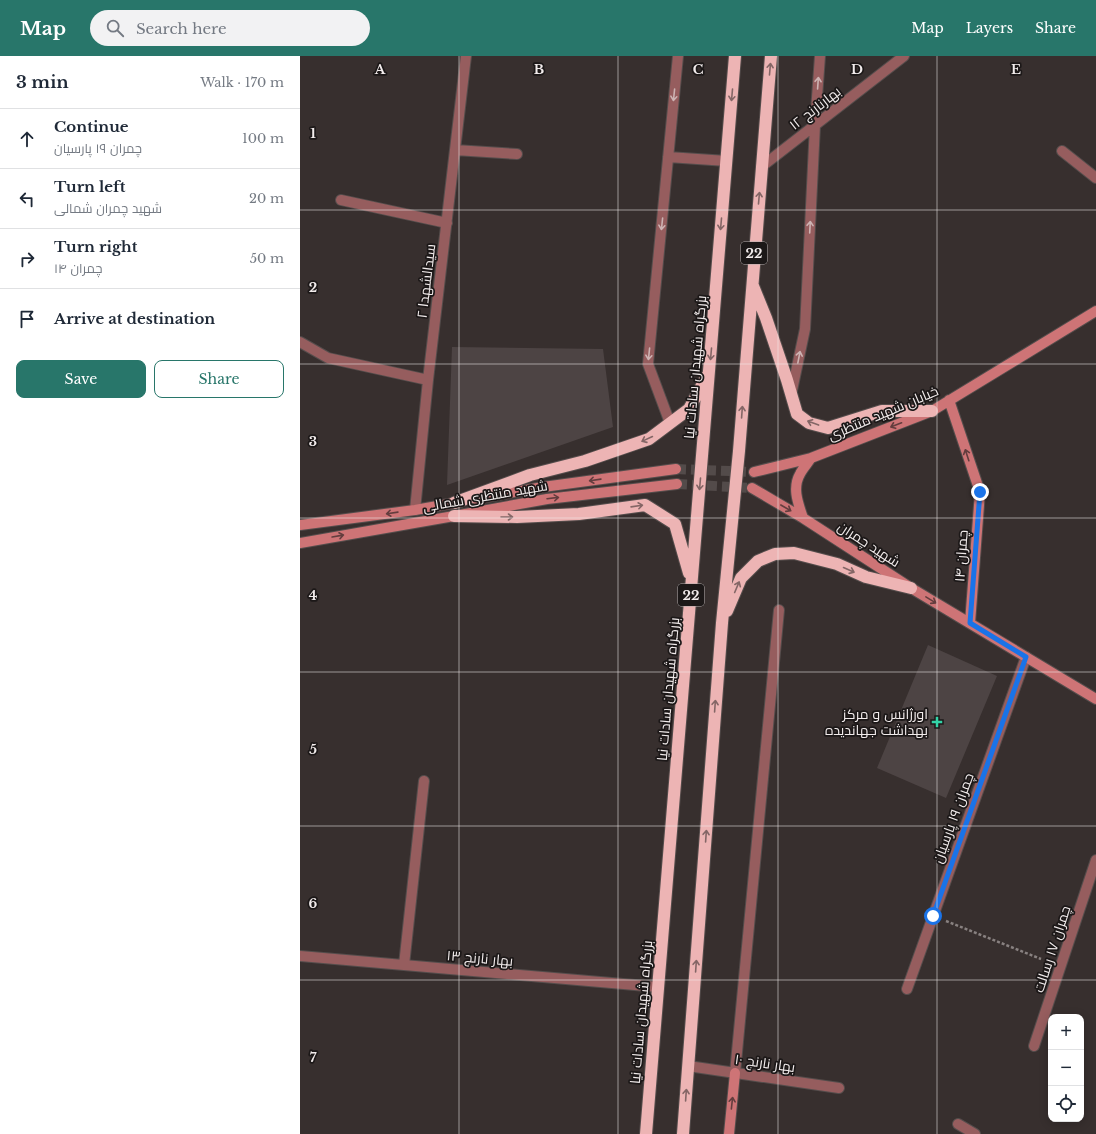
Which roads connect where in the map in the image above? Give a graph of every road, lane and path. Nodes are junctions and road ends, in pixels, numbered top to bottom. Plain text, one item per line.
1 (466, 56) edge
2 (678, 56) edge
3 (735, 56) edge
4 (771, 56) edge
5 (820, 56) edge
6 (904, 56) edge
7 (815, 125) junction
8 (455, 150) junction
9 (1062, 151) dead end
10 (517, 154) dead end
11 (668, 157) junction
12 (727, 161) junction
13 (761, 167) junction
14 (1096, 178) edge
15 (341, 200) dead end
16 (447, 223) junction
17 (752, 284) junction
18 (1096, 311) edge
19 (300, 342) edge
20 (709, 371) junction
21 (428, 380) junction
22 (791, 395) junction
23 (949, 400) junction
24 (932, 411) junction
25 (670, 423) junction
26 (811, 458) junction
27 (676, 469) tunnel mouth
28 (754, 472) tunnel mouth
29 (677, 484) tunnel mouth
30 (752, 488) tunnel mouth
31 (454, 503) junction
32 (415, 510) junction
33 (454, 516) junction
34 (803, 518) junction
35 (300, 526) edge
36 (300, 543) edge
37 (692, 582) junction
38 (911, 588) junction
39 (779, 610) dead end
40 (722, 623) junction
41 (970, 623) junction
42 (1026, 657) junction
43 (1096, 699) edge
44 (424, 781) dead end
45 (1096, 860) edge
46 (933, 916) junction
47 (300, 956) edge
48 (1041, 959) dead end
49 (404, 965) junction
50 (658, 987) junction
51 (907, 989) dead end
52 (1034, 1046) dead end
53 (688, 1066) junction
54 (735, 1072) junction
55 (839, 1088) dead end
56 (958, 1124) dead end
57 (646, 1134) edge
58 (682, 1134) edge
59 (729, 1134) edge
60 (975, 1134) edge

1 - 8 street, سیدالشهدا ۲
2 -> 11 street
3 -> 12 highway, بزرگراه شهیدان سادات نیا / 22
13 -> 4 highway, 22
7 -> 5 street
6 - 7 street, بهارنارنج ۱۲
7 - 13 street, بهارنارنج ۱۲
22 -> 7 street
8 - 10 street
8 - 16 street, سیدالشهدا ۲
9 - 14 street
11 - 12 street
11 -> 25 street
12 -> 20 highway, بزرگراه شهیدان سادات نیا / 22
17 -> 13 highway, 22
15 - 16 street
16 - 21 street, سیدالشهدا ۲
17 - 22 highway
40 -> 17 highway, 22
18 - 23 main road, خیابان شهید منتظری
19 - 21 street
20 - 25 highway
20 -> 37 highway, بزرگراه شهیدان سادات نیا / 22
21 - 32 street, سیدالشهدا ۲
24 -> 22 highway
23 - 24 main road, خیابان شهید منتظری
41 -> 23 main road, چمران ۱۴
24 -> 26 main road, خیابان شهید منتظری
25 -> 31 highway
26 - 28 main road, خیابان شهید منتظری
26 - 34 main road
27 -> 31 main road, شهید منتظری شمالی
33 -> 29 main road, شهید منتظری شمالی
30 -> 34 main road, شهید چمران
31 - 32 main road, شهید منتظری شمالی
32 -> 35 main road, شهید منتظری شمالی
36 -> 33 main road, شهید منتظری شمالی
33 -> 37 highway
34 - 38 main road, شهید چمران
37 - 50 highway, بزرگراه شهیدان سادات نیا / 22
40 -> 38 highway
38 -> 41 main road, شهید چمران
39 - 54 street
53 -> 40 highway, 22
41 - 42 main road, شهید چمران
42 - 43 main road, شهید چمران
42 - 46 street, چمران ۱۹ پارسیان
44 - 49 street
45 - 52 street, چمران ۱۷ رسالت
46 - 48 path
46 - 51 street, چمران ۱۹ پارسیان
47 - 49 street, بهار نارنج ۱۳
49 - 50 street, بهار نارنج ۱۳
50 - 57 highway, بزرگراه شهیدان سادات نیا / 22
53 - 54 street, بهار نارنج ۱۰
58 -> 53 highway, 22
54 - 55 street, بهار نارنج ۱۰
59 -> 54 main road
56 - 60 street

